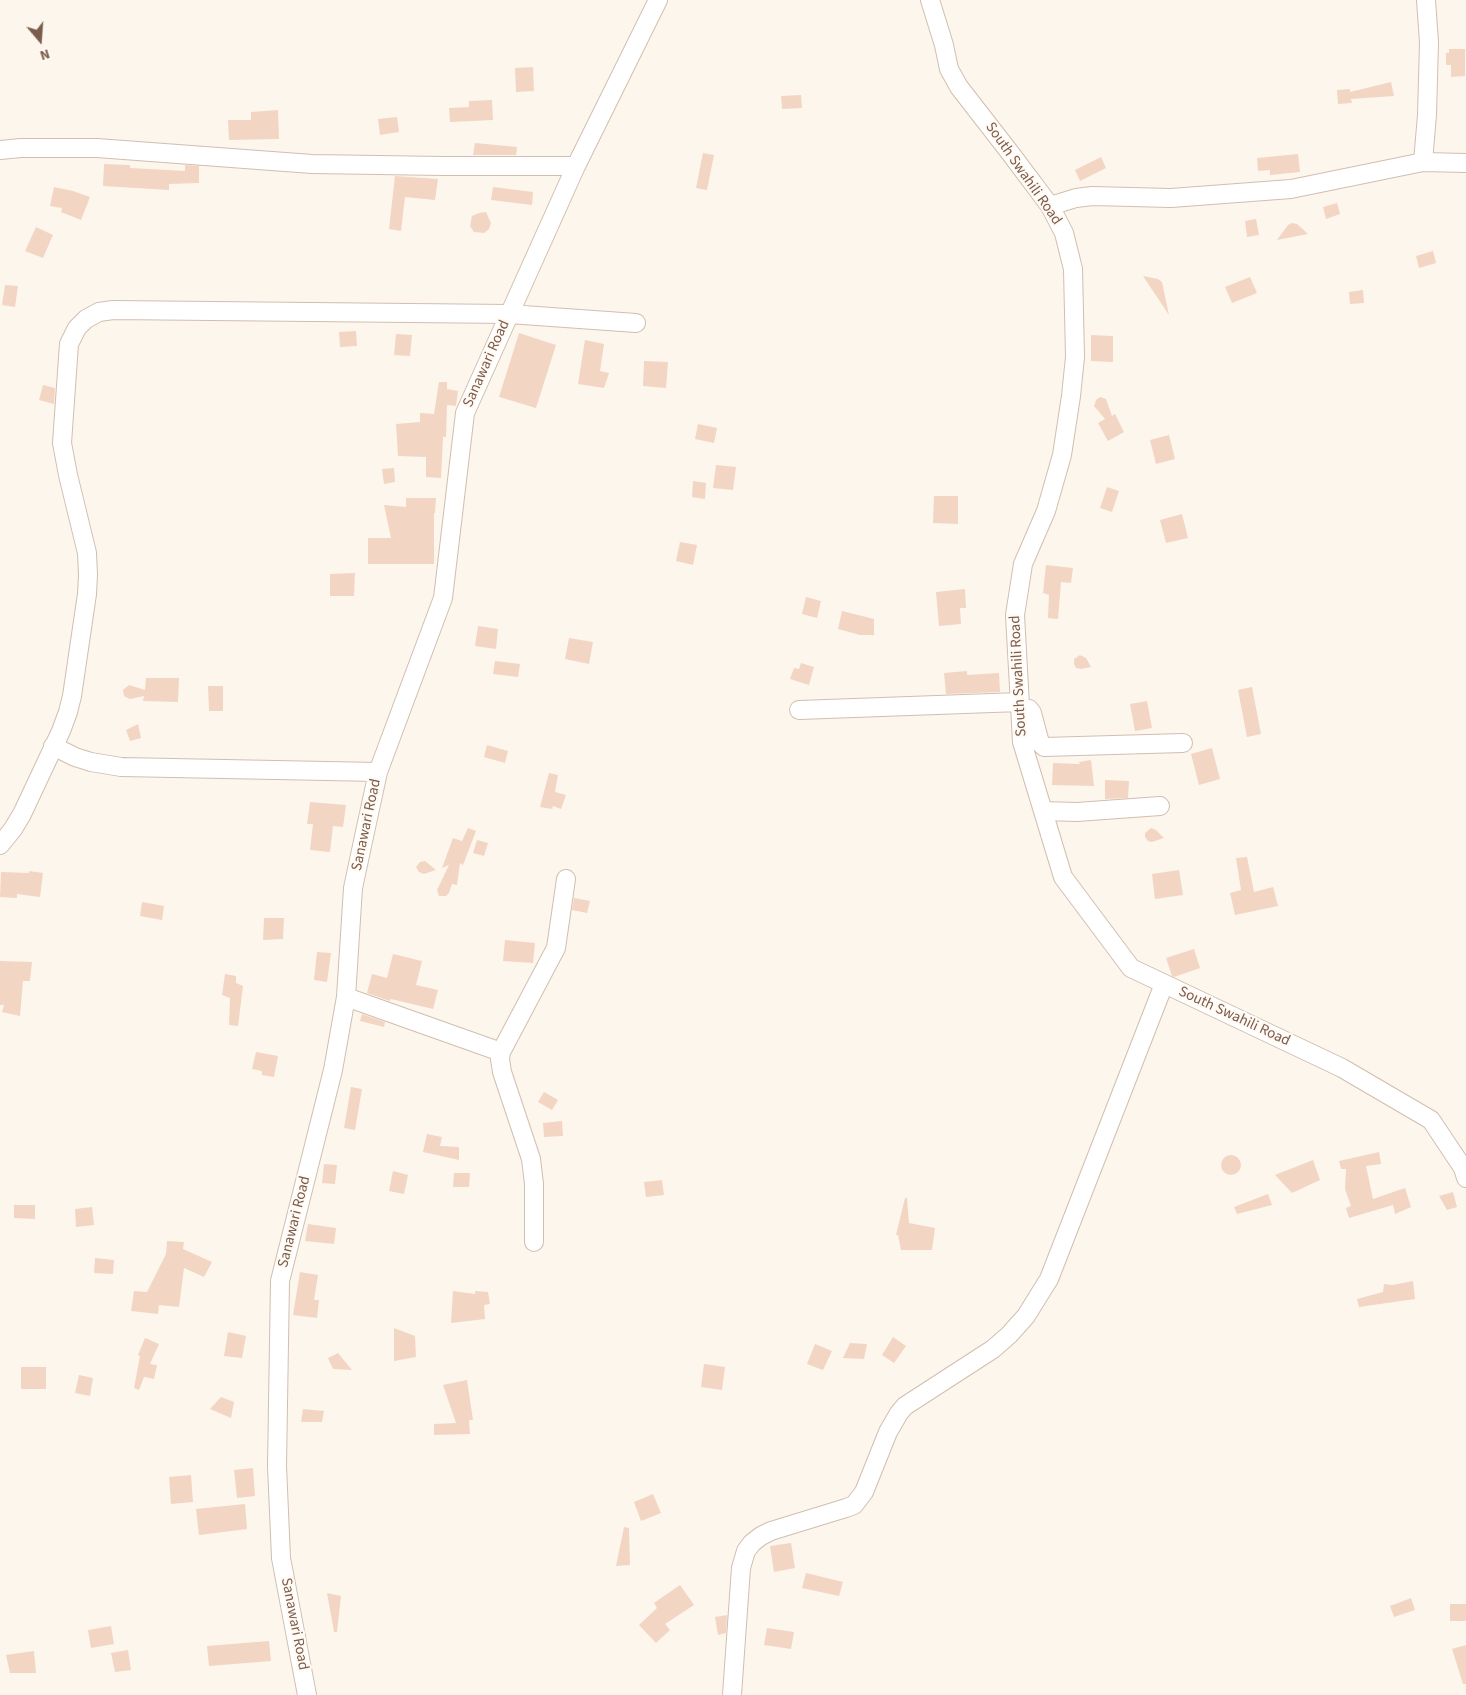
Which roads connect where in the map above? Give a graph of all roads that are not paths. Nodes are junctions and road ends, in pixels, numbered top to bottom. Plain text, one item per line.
1 (658, 0) edge
2 (930, 0) edge
3 (1426, 0) edge
4 (0, 150) edge
5 (1423, 162) junction
6 (1466, 163) edge
7 (576, 166) junction
8 (1050, 206) junction
9 (509, 314) junction
10 (636, 323) dead end
11 (1020, 705) junction
12 (799, 710) dead end
13 (1183, 743) dead end
14 (53, 746) junction
15 (378, 772) junction
16 (1160, 806) dead end
17 (1043, 811) junction
18 (0, 845) edge
19 (566, 879) dead end
20 (1164, 984) junction
21 (346, 997) junction
22 (501, 1052) junction
23 (1466, 1178) edge
24 (534, 1242) dead end
25 (307, 1695) edge
26 (732, 1695) edge

1 - 7 street, Sanawari Road
2 - 8 street, South Swahili Road
3 - 5 street
4 - 7 street
5 - 6 street
5 - 8 street
7 - 9 street, Sanawari Road
8 - 11 street, South Swahili Road
9 - 10 street
9 - 14 street
9 - 15 street, Sanawari Road
11 - 12 street
11 - 13 street
11 - 17 street, South Swahili Road
14 - 15 street
14 - 18 street
15 - 21 street, Sanawari Road
16 - 17 street
17 - 20 street, South Swahili Road
19 - 22 street
20 - 23 street, South Swahili Road
20 - 26 street
21 - 22 street
21 - 25 street, Sanawari Road
22 - 24 street

